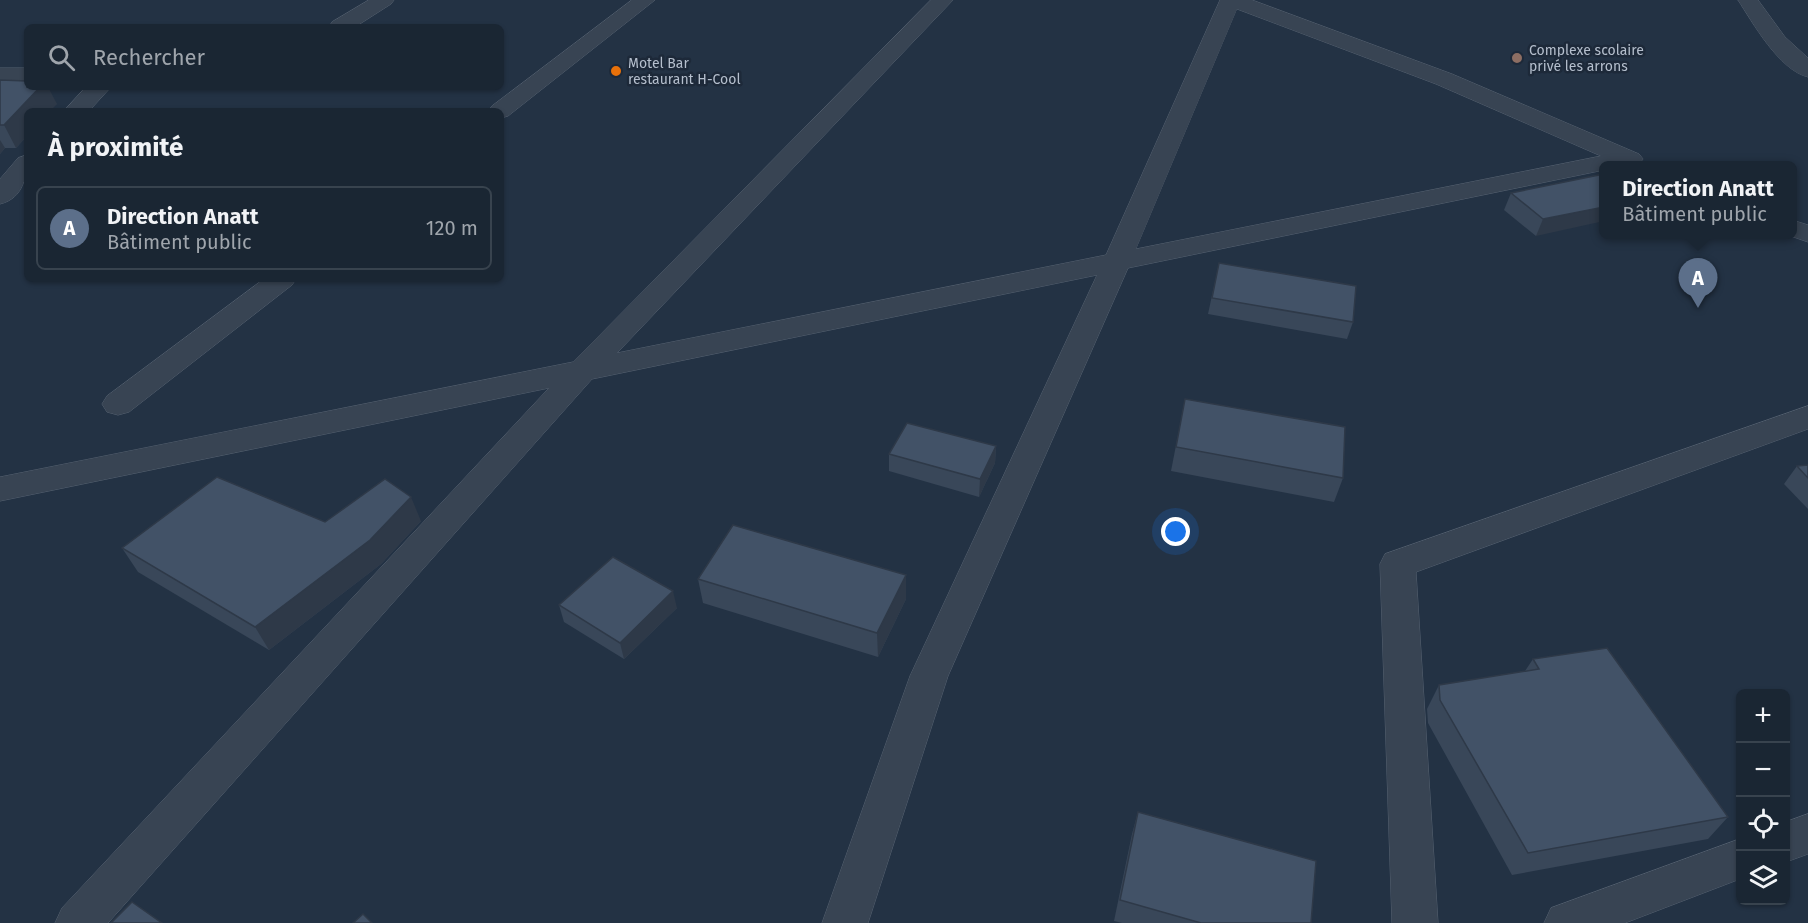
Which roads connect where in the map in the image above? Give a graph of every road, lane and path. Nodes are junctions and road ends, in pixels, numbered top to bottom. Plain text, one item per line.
1 (384, 0) edge
2 (645, 0) edge
3 (943, 0) edge
4 (1231, 0) edge
5 (1748, 0) edge
6 (345, 24) edge
7 (1808, 70) edge
8 (0, 75) edge
9 (24, 75) edge
10 (96, 90) edge
11 (79, 108) edge
12 (504, 108) edge
13 (1634, 161) edge
14 (24, 167) edge
15 (1599, 169) edge
16 (0, 196) edge
17 (1117, 262) junction
18 (278, 282) edge
19 (582, 371) junction
20 (118, 404) dead end
21 (1808, 417) edge
22 (0, 489) edge
23 (1808, 834) edge
24 (1790, 840) edge
25 (1736, 860) edge
26 (78, 923) edge
27 (845, 923) edge
28 (1415, 923) edge
29 (1567, 923) edge

1 - 6 street
2 - 12 street
3 - 19 street
4 - 13 street
4 - 17 street
5 - 7 street
8 - 9 street
10 - 11 street
14 - 16 street
15 - 17 street
17 - 19 street
17 - 27 street
18 - 20 street
19 - 22 street
19 - 26 street
21 - 28 street
23 - 24 street
25 - 29 street

